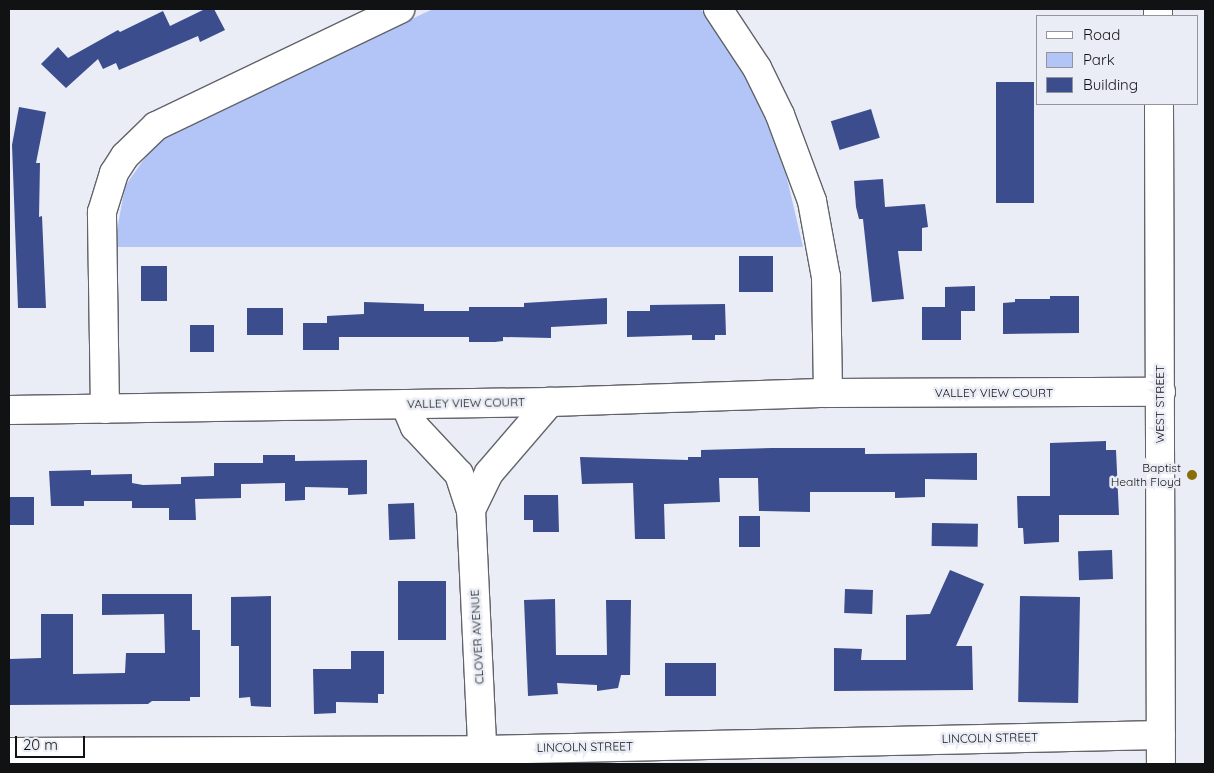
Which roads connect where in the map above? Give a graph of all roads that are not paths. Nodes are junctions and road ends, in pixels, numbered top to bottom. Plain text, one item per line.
1 (400, 9) edge
2 (718, 9) edge
3 (1159, 105) edge
4 (1160, 392) junction
5 (828, 393) junction
6 (550, 402) junction
7 (405, 404) junction
8 (105, 409) junction
9 (9, 410) edge
10 (471, 510) junction
11 (1161, 736) junction
12 (9, 752) edge
13 (483, 757) edge
14 (1161, 764) edge

1 - 8 street
2 - 5 street
3 - 4 street, WEST STREET
4 - 5 street, VALLEY VIEW COURT
4 - 11 street, WEST STREET
5 - 6 street, VALLEY VIEW COURT
6 - 7 street, VALLEY VIEW COURT
6 - 10 street
7 - 8 street, VALLEY VIEW COURT
7 - 10 street
8 - 9 street, VALLEY VIEW COURT
10 - 13 street, CLOVER AVENUE
11 - 13 street, LINCOLN STREET
11 - 14 street, WEST STREET
12 - 13 street, LINCOLN STREET

